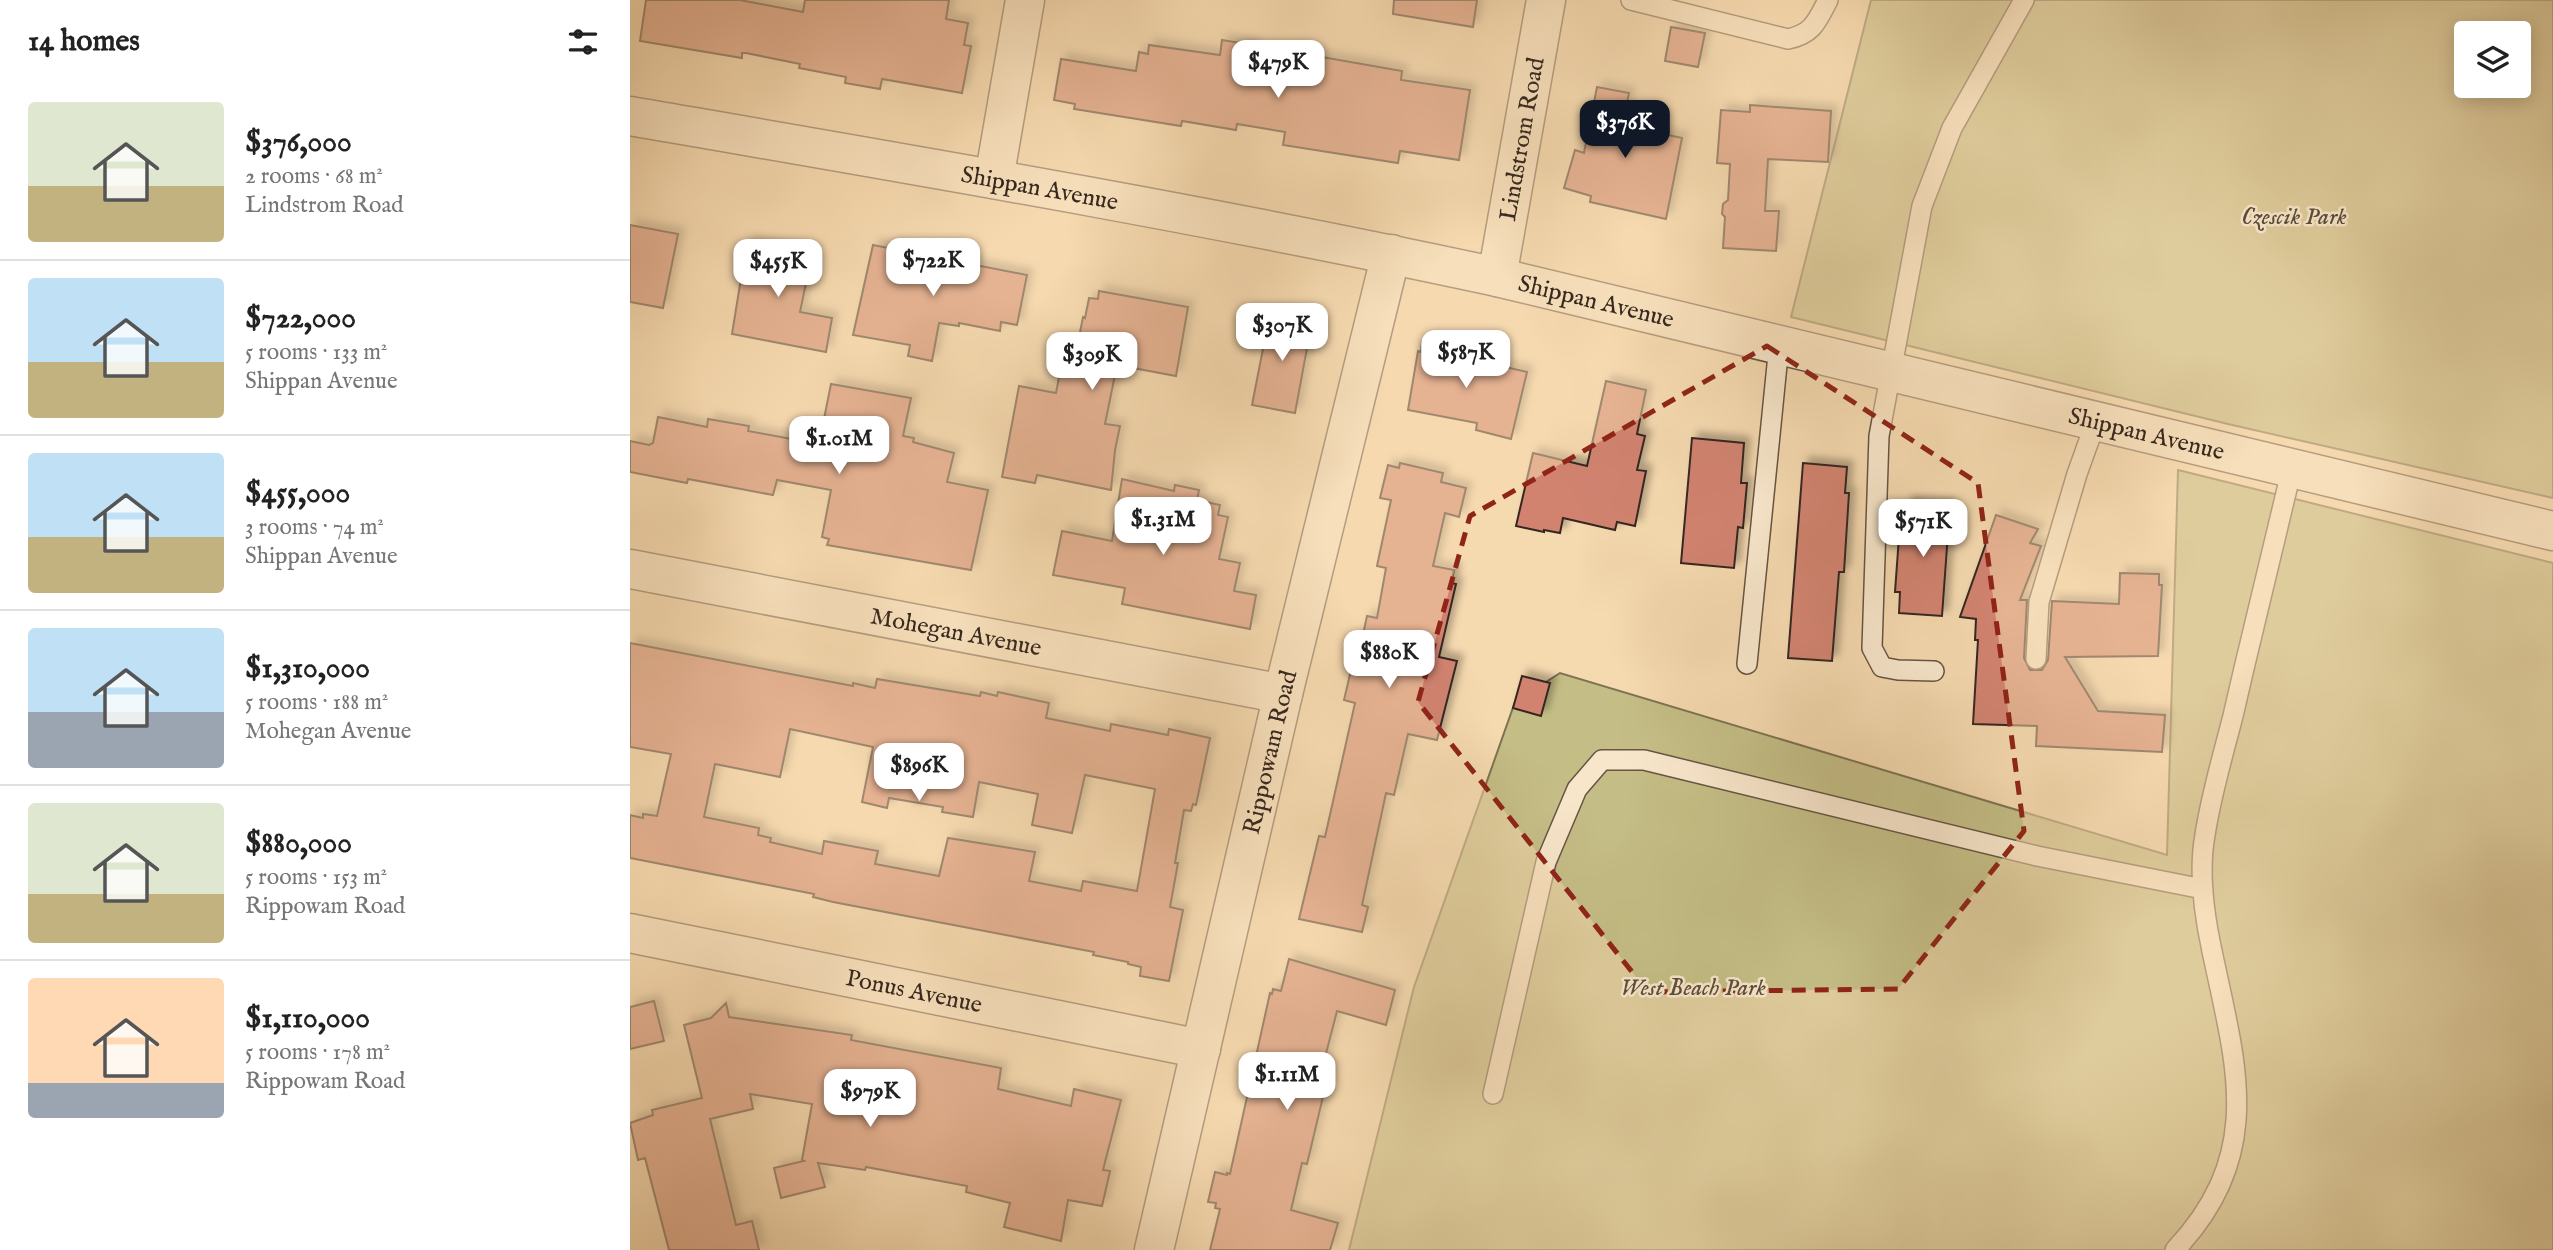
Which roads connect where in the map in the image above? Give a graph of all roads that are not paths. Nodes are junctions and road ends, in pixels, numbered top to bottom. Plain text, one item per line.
1 (1025, 0) edge
2 (1546, 0) edge
3 (1631, 0) edge
4 (1828, 0) edge
5 (2024, 0) edge
6 (630, 116) edge
7 (994, 179) junction
8 (1391, 254) junction
9 (1497, 277) junction
10 (1779, 345) junction
11 (1890, 372) junction
12 (2096, 421) junction
13 (2291, 468) junction
14 (2553, 531) edge
15 (630, 569) edge
16 (2036, 659) dead end
17 (1747, 664) dead end
18 (1934, 671) dead end
19 (1283, 694) junction
20 (2203, 889) junction
21 (630, 933) edge
22 (1201, 1049) junction
23 (1493, 1094) dead end
24 (1154, 1250) edge
25 (2175, 1250) edge

1 - 7 street
2 - 9 street, Lindstrom Road
3 - 4 lane
5 - 11 lane
6 - 7 street, Shippan Avenue
7 - 8 street, Shippan Avenue
8 - 9 street, Shippan Avenue
8 - 19 street, Rippowam Road
9 - 10 street, Shippan Avenue
10 - 11 street, Shippan Avenue
10 - 17 lane
11 - 12 street, Shippan Avenue
11 - 18 lane
12 - 13 street, Shippan Avenue
12 - 16 lane
13 - 14 street, Shippan Avenue
13 - 20 lane
15 - 19 street, Mohegan Avenue
19 - 22 street, Rippowam Road
20 - 23 lane
20 - 25 lane
21 - 22 street, Ponus Avenue
22 - 24 street, Rippowam Road

